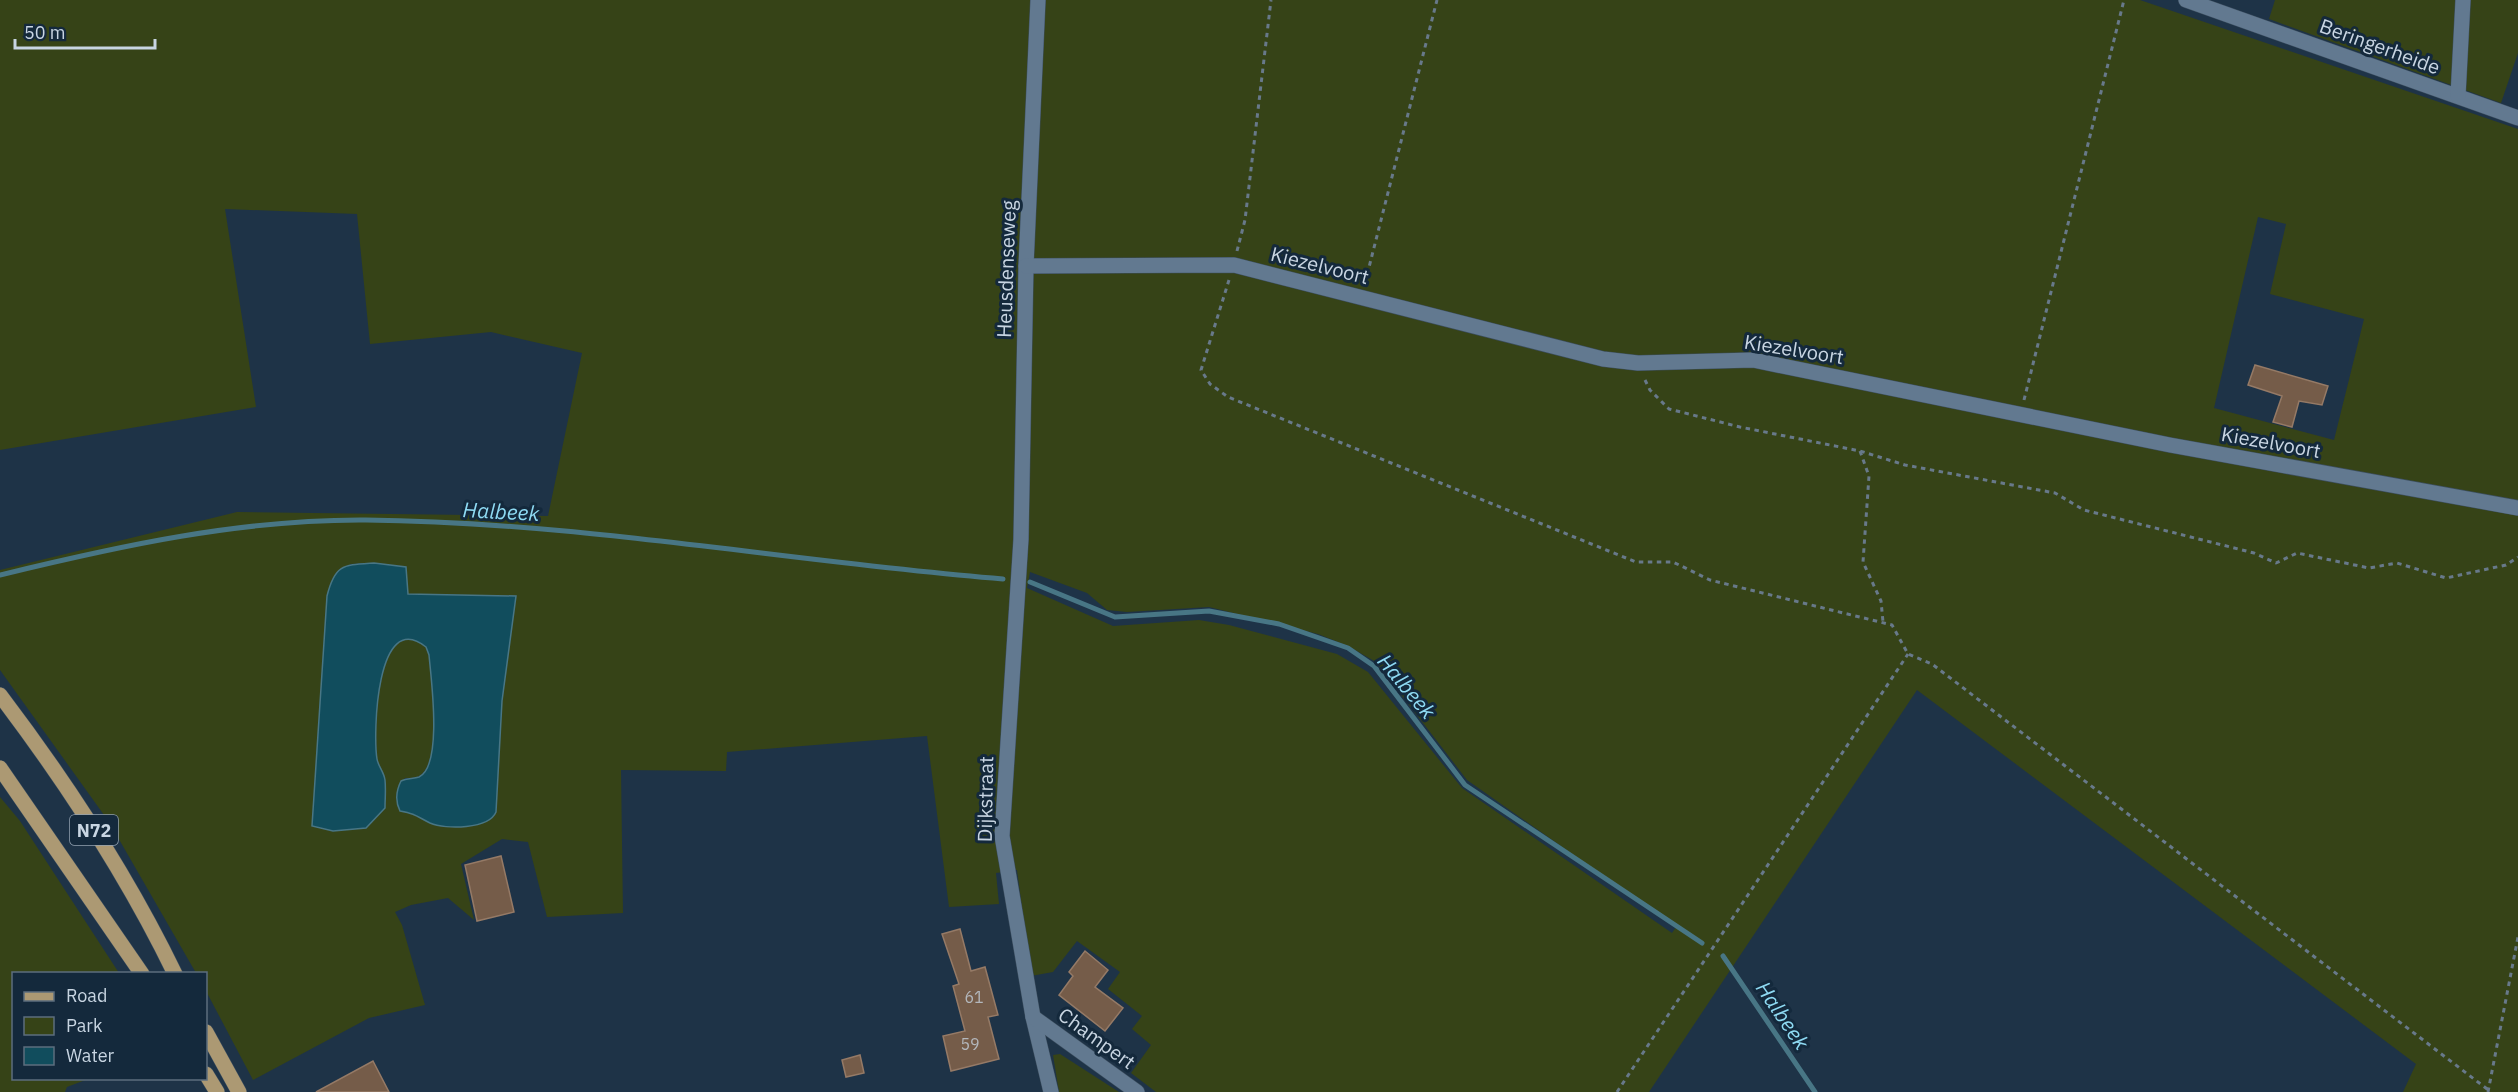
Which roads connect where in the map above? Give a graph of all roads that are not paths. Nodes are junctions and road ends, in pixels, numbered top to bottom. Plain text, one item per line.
1 (1038, 0) edge
2 (2187, 0) edge
3 (2463, 0) edge
4 (2458, 96) junction
5 (2518, 118) edge
6 (1026, 266) junction
7 (2518, 508) edge
8 (1021, 539) joint
9 (0, 695) edge
10 (0, 768) edge
11 (141, 972) edge
12 (174, 972) edge
13 (1033, 1017) junction
14 (207, 1034) edge
15 (207, 1076) edge
16 (217, 1092) edge
17 (239, 1092) edge
18 (1051, 1092) edge
19 (1137, 1092) edge

1 - 6 street, Heusdenseweg
2 - 4 street, Beringerheide
3 - 4 street, Beringerheide
4 - 5 street, Beringerheide
6 - 7 street, Kiezelvoort
6 - 8 street, Heusdenseweg
8 - 13 street, Dijkstraat
9 - 12 main road, N72
10 - 11 main road, N72
13 - 18 street, Dijkstraat
13 - 19 street, Champert
14 - 17 main road
15 - 16 main road

